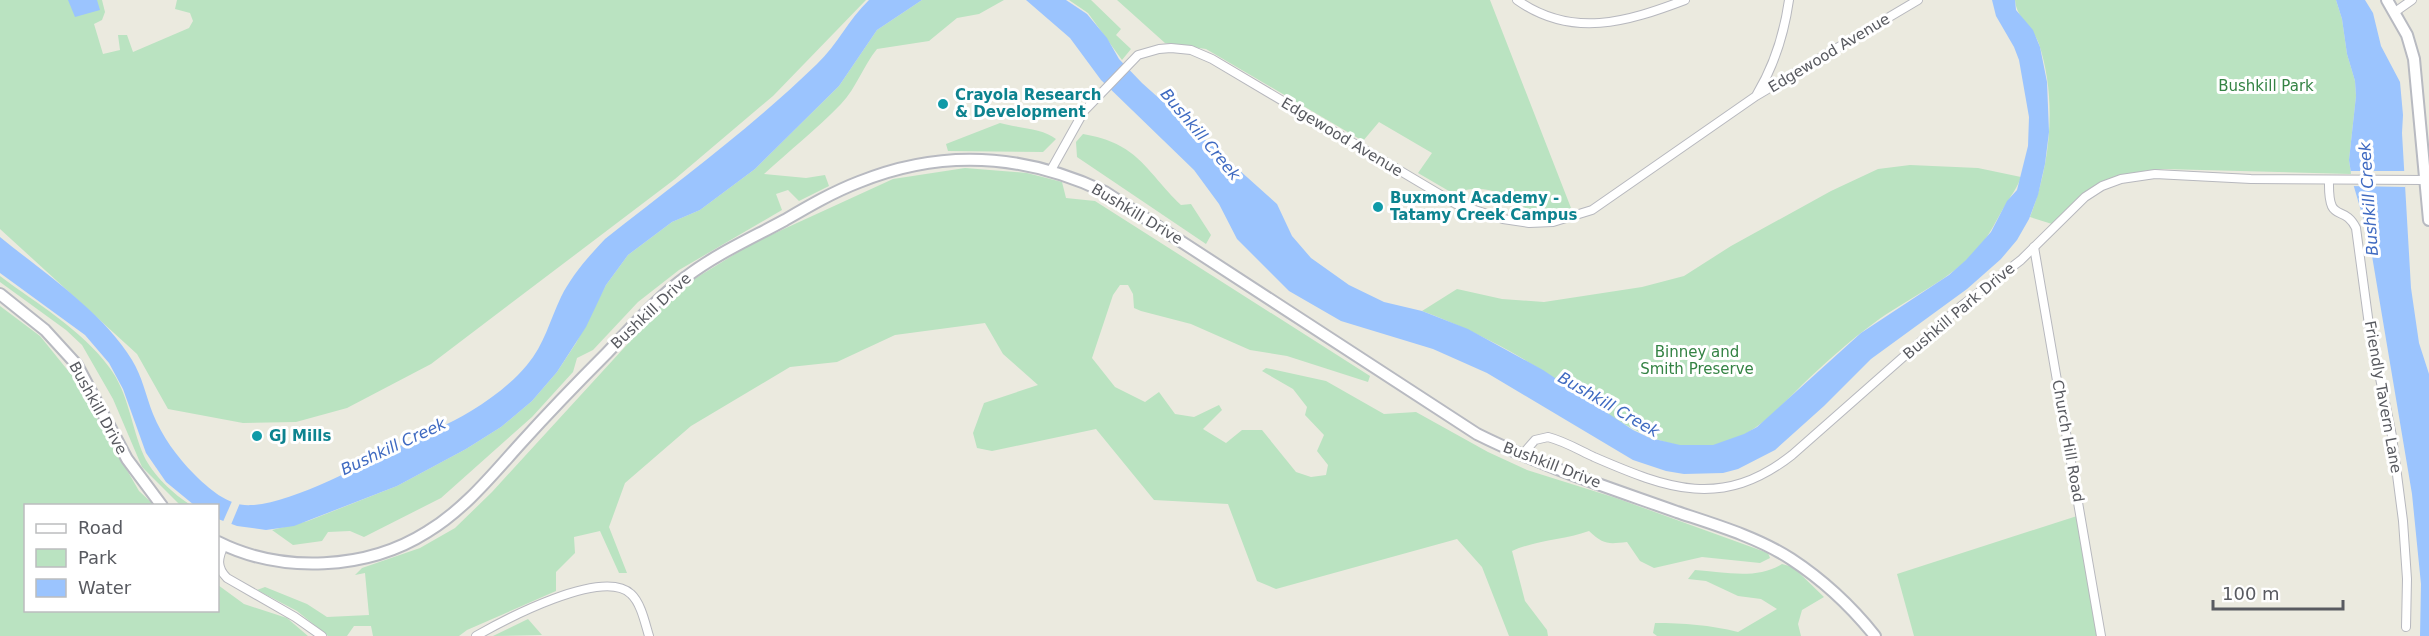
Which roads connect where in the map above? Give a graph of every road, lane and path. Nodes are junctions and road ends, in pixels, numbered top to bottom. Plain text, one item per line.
1 (1517, 0) edge
2 (1685, 0) edge
3 (1789, 0) edge
4 (1918, 0) edge
5 (2387, 0) edge
6 (2412, 0) edge
7 (2395, 12) junction
8 (1756, 96) junction
9 (1051, 170) junction
10 (2329, 180) junction
11 (2425, 180) junction
12 (2429, 219) edge
13 (2034, 247) junction
14 (0, 294) edge
15 (1522, 455) junction
16 (161, 504) edge
17 (221, 544) edge
18 (219, 564) edge
19 (2406, 627) dead end
20 (322, 636) edge
21 (476, 636) edge
22 (649, 636) edge
23 (1875, 636) edge
24 (2101, 636) edge

1 - 2 street
3 - 8 street
4 - 8 street, Edgewood Avenue
5 - 7 main road
6 - 7 street
7 - 11 main road
8 - 9 street, Edgewood Avenue
9 - 15 main road, Bushkill Drive
9 - 17 main road, Bushkill Drive
10 - 11 street, Bushkill Park Drive
10 - 13 street, Bushkill Park Drive
10 - 19 street, Friendly Tavern Lane
11 - 12 main road
13 - 15 street, Bushkill Park Drive
13 - 24 street, Church Hill Road
14 - 16 main road, Bushkill Drive
15 - 23 main road, Bushkill Drive
18 - 20 street
21 - 22 street

